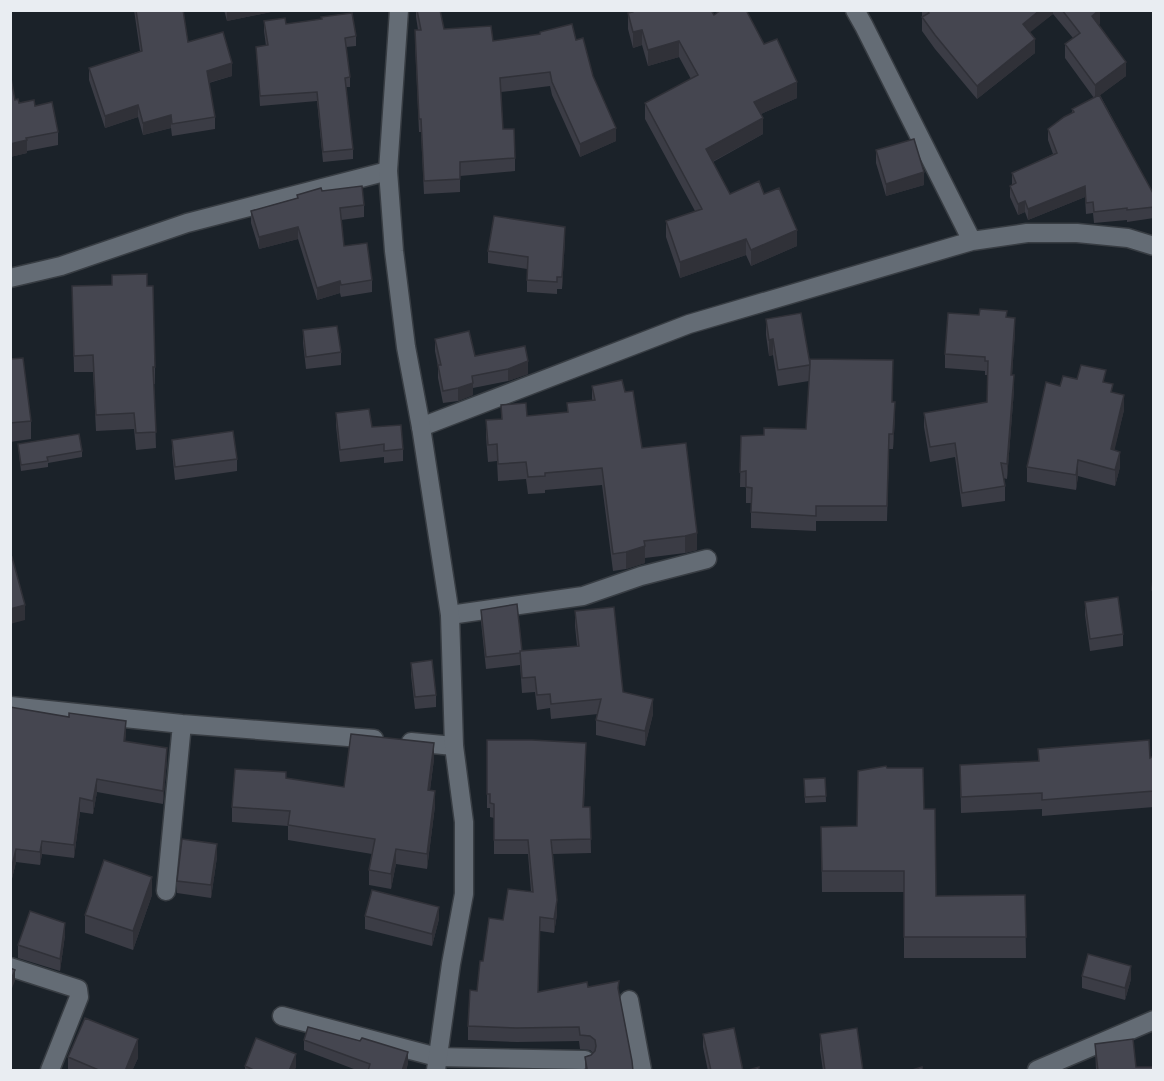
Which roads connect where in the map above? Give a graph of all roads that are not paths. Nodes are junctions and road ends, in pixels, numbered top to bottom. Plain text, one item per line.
1 (399, 10) edge
2 (855, 10) edge
3 (388, 171) junction
4 (972, 241) junction
5 (1154, 246) edge
6 (10, 278) edge
7 (421, 427) junction
8 (707, 559) dead end
9 (450, 615) junction
10 (10, 706) edge
11 (183, 724) junction
12 (454, 746) junction
13 (166, 891) dead end
14 (10, 967) edge
15 (629, 1000) dead end
16 (282, 1016) dead end
17 (1154, 1020) edge
18 (585, 1060) edge
19 (437, 1064) edge
20 (50, 1071) edge
21 (642, 1071) edge
22 (1037, 1071) edge

1 - 3 street
2 - 4 street
3 - 6 street
3 - 7 street
4 - 5 street
4 - 7 street
7 - 9 street
8 - 9 street
9 - 12 street
10 - 11 street
11 - 12 street
11 - 13 street
12 - 19 street
14 - 20 street
15 - 21 street
16 - 19 street
17 - 22 street
18 - 19 street

